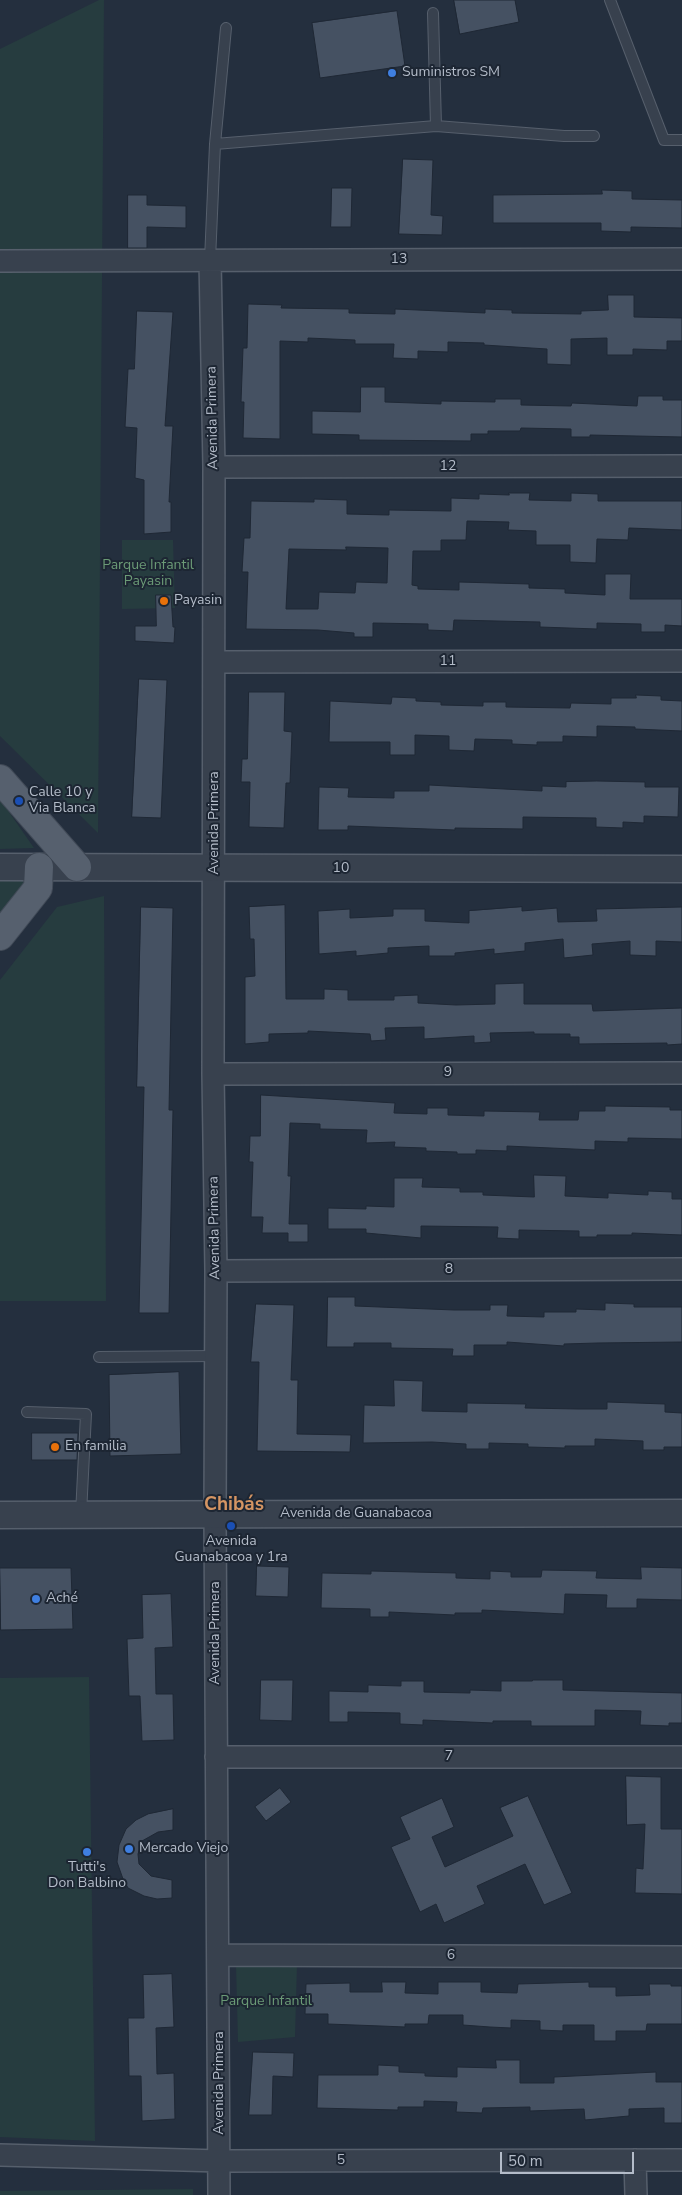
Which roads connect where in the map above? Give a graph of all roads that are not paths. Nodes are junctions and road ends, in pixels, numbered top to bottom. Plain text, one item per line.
1 (610, 0) edge
2 (433, 13) dead end
3 (226, 28) dead end
4 (436, 126) junction
5 (594, 136) dead end
6 (682, 140) edge
7 (215, 144) junction
8 (682, 259) edge
9 (210, 260) junction
10 (0, 261) edge
11 (682, 466) edge
12 (214, 467) junction
13 (682, 661) edge
14 (214, 662) junction
15 (0, 779) edge
16 (0, 866) edge
17 (40, 867) junction
18 (77, 867) junction
19 (215, 868) junction
20 (682, 869) edge
21 (0, 936) edge
22 (682, 1073) edge
23 (213, 1074) junction
24 (682, 1269) edge
25 (216, 1271) junction
26 (216, 1356) junction
27 (99, 1357) dead end
28 (27, 1412) dead end
29 (682, 1513) edge
30 (215, 1514) junction
31 (0, 1515) edge
32 (81, 1515) junction
33 (216, 1757) junction
34 (682, 1758) edge
35 (219, 1954) junction
36 (682, 1958) edge
37 (0, 2155) edge
38 (635, 2160) junction
39 (682, 2160) edge
40 (220, 2161) junction
41 (220, 2195) edge
42 (636, 2195) edge

1 - 6 lane
2 - 4 lane
3 - 7 lane
4 - 5 lane
4 - 7 lane
7 - 9 lane
8 - 9 street, 13
9 - 10 street, 13
9 - 12 street, Avenida Primera
11 - 12 street, 12
12 - 14 street, Avenida Primera
13 - 14 street, 11
14 - 19 street, Avenida Primera
15 - 18 main road
16 - 17 street, 10
17 - 18 street, 10
17 - 21 main road
18 - 19 street, 10
19 - 20 street, 10
19 - 23 street, Avenida Primera
22 - 23 street, 9
23 - 25 street, Avenida Primera
24 - 25 street, 8
25 - 26 street, Avenida Primera
26 - 27 lane
26 - 30 street, Avenida Primera
28 - 32 lane
29 - 30 street, Avenida de Guanabacoa
30 - 32 street, Avenida de Guanabacoa
30 - 33 street, Avenida Primera
31 - 32 street, Avenida de Guanabacoa
33 - 34 street, 7
33 - 35 street, Avenida Primera
35 - 36 street, 6
35 - 40 street, Avenida Primera
37 - 40 street, 5
38 - 39 street, 5
38 - 40 street, 5
38 - 42 street
40 - 41 street, Avenida Primera

